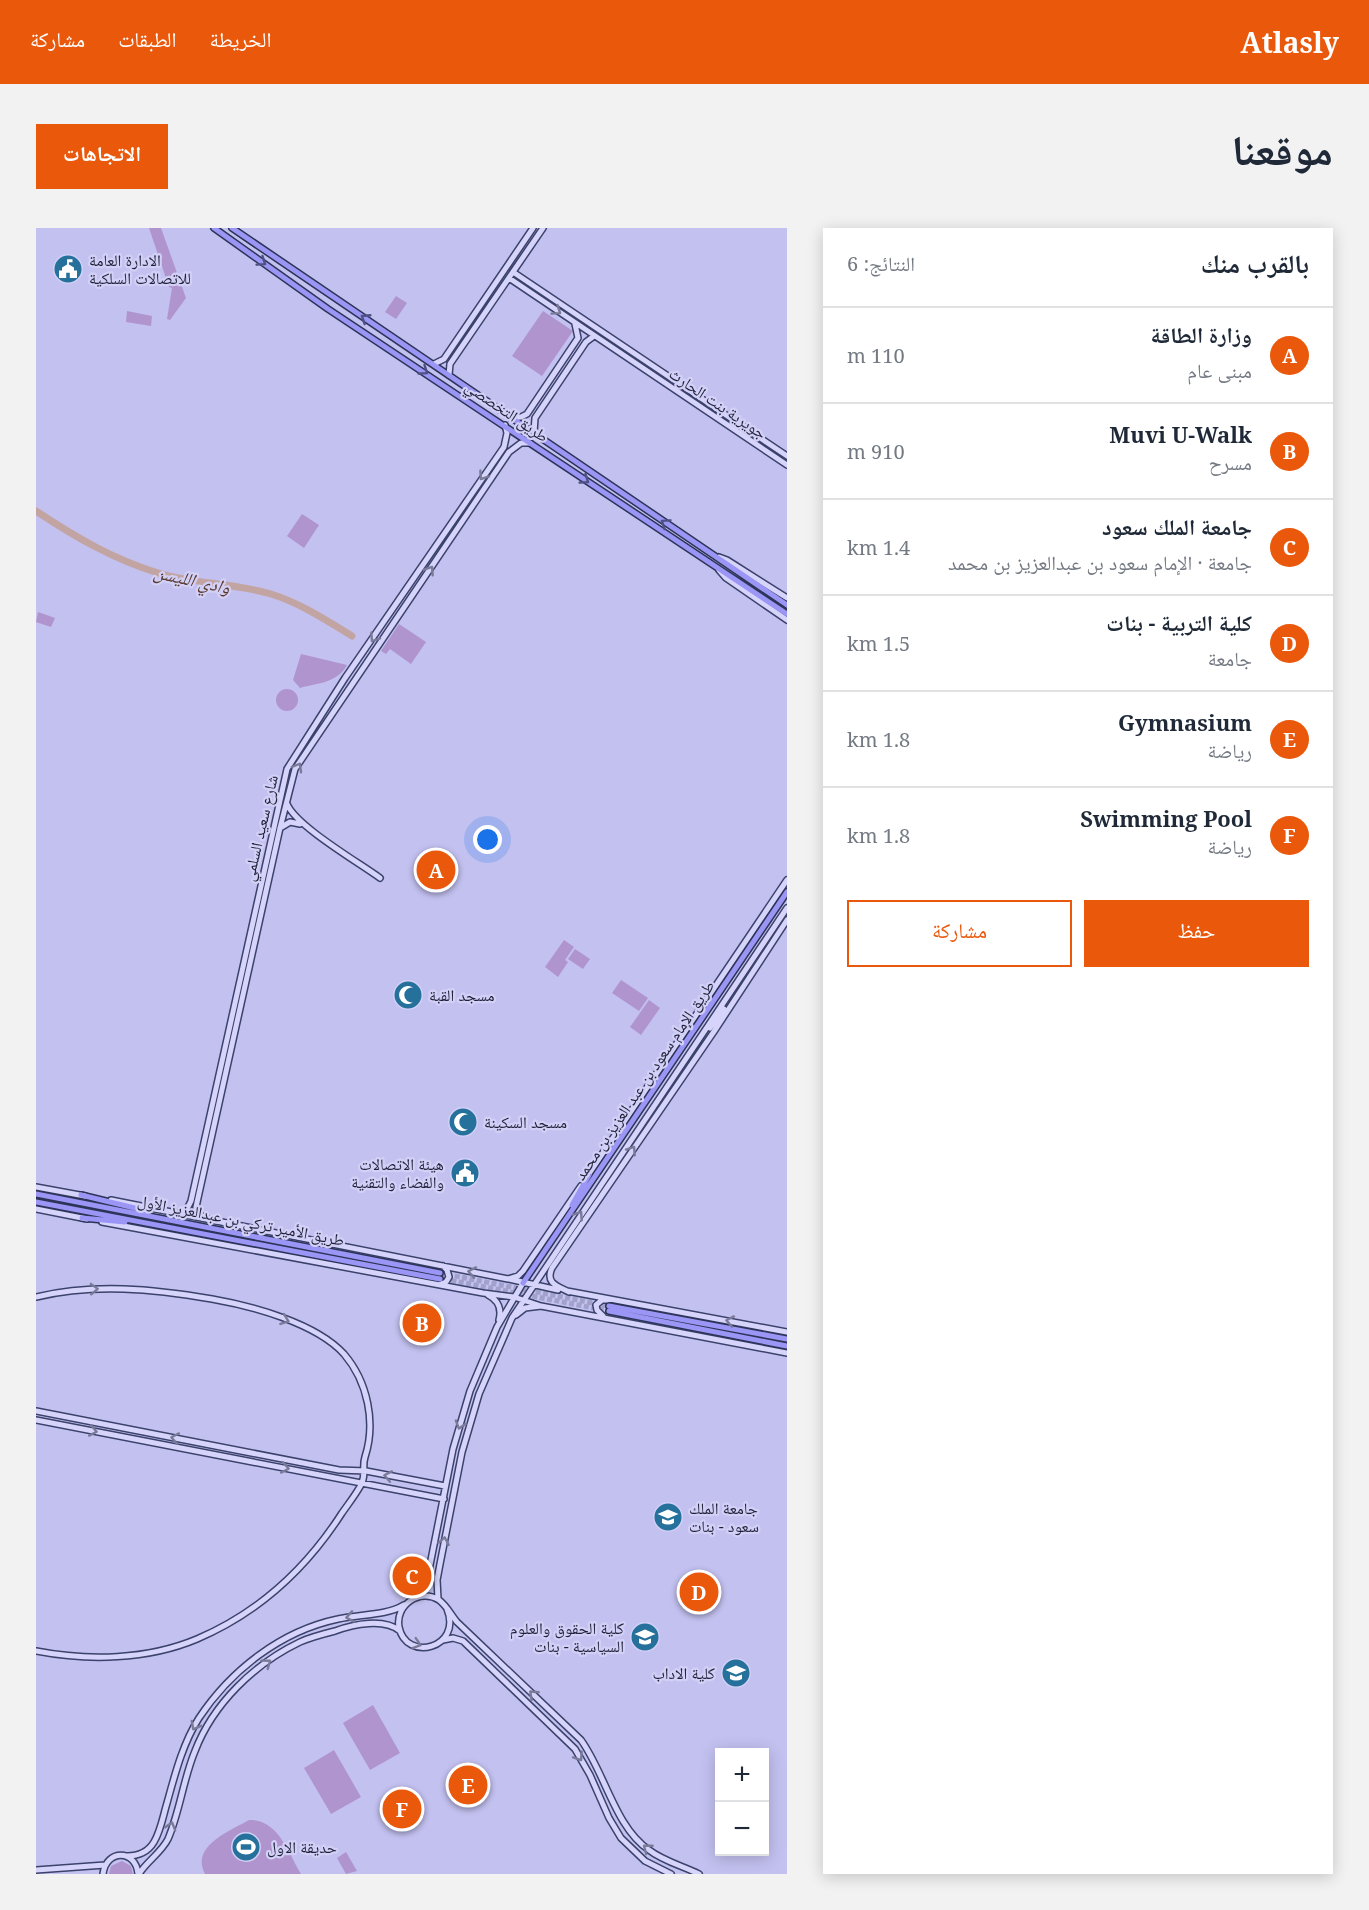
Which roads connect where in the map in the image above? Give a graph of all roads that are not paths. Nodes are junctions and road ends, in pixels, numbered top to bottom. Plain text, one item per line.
1 (208, 228) edge
2 (232, 228) edge
3 (543, 228) edge
4 (532, 229) edge
5 (217, 230) edge
6 (537, 236) junction
7 (513, 272) junction
8 (519, 276) junction
9 (509, 278) junction
10 (515, 283) junction
11 (477, 317) junction
12 (575, 324) junction
13 (472, 325) junction
14 (460, 335) junction
15 (594, 336) junction
16 (578, 338) junction
17 (467, 339) junction
18 (586, 342) junction
19 (632, 352) junction
20 (639, 356) junction
21 (627, 358) junction
22 (444, 359) junction
23 (634, 363) junction
24 (434, 364) junction
25 (450, 364) junction
26 (449, 375) junction
27 (527, 414) junction
28 (511, 418) junction
29 (535, 418) junction
30 (505, 425) junction
31 (534, 433) junction
32 (530, 443) junction
33 (504, 447) junction
34 (509, 452) junction
35 (787, 456) edge
36 (494, 461) junction
37 (787, 465) edge
38 (500, 466) junction
39 (450, 525) junction
40 (457, 529) junction
41 (714, 555) junction
42 (719, 570) junction
43 (787, 598) edge
44 (787, 605) edge
45 (787, 614) edge
46 (787, 620) edge
47 (286, 802) junction
48 (303, 825) junction
49 (280, 828) junction
50 (380, 878) dead end
51 (787, 880) edge
52 (786, 894) edge
53 (787, 908) edge
54 (787, 913) edge
55 (787, 920) edge
56 (754, 931) junction
57 (773, 940) junction
58 (737, 993) junction
59 (691, 1050) junction
60 (589, 1175) junction
61 (36, 1187) edge
62 (36, 1194) edge
63 (81, 1195) junction
64 (36, 1202) edge
65 (194, 1202) junction
66 (36, 1209) edge
67 (175, 1214) junction
68 (82, 1218) junction
69 (209, 1220) junction
70 (186, 1222) junction
71 (176, 1228) junction
72 (558, 1230) junction
73 (577, 1232) junction
74 (552, 1256) junction
75 (439, 1265) junction
76 (508, 1279) junction
77 (523, 1283) junction
78 (434, 1284) junction
79 (532, 1285) junction
80 (569, 1292) junction
81 (483, 1293) junction
82 (36, 1297) edge
83 (514, 1297) junction
84 (245, 1299) dead end
85 (524, 1299) junction
86 (614, 1299) junction
87 (243, 1306) junction
88 (541, 1306) junction
89 (512, 1318) junction
90 (607, 1318) junction
91 (497, 1327) junction
92 (787, 1332) edge
93 (787, 1339) edge
94 (787, 1346) edge
95 (488, 1347) junction
96 (497, 1350) junction
97 (787, 1353) edge
98 (36, 1412) edge
99 (36, 1420) edge
100 (206, 1444) junction
101 (204, 1453) junction
102 (366, 1471) junction
103 (362, 1483) junction
104 (445, 1486) junction
105 (444, 1499) junction
106 (421, 1596) junction
107 (438, 1599) junction
108 (406, 1604) junction
109 (447, 1609) junction
110 (400, 1631) junction
111 (443, 1640) junction
112 (36, 1651) edge
113 (127, 1856) junction
114 (105, 1865) junction
115 (36, 1870) edge
116 (103, 1874) edge
117 (139, 1874) edge
118 (671, 1874) edge
119 (699, 1874) edge

1 - 5 main road
24 -> 2 main road, طريق التخصصي
3 - 6 main road
4 - 6 main road
4 - 11 main road
5 -> 30 main road, طريق التخصصي
6 - 7 main road
7 - 8 main road, جويرية بنت الحارث
7 - 9 main road
8 - 10 main road
8 - 19 main road, جويرية بنت الحارث
9 - 10 main road, جويرية بنت الحارث
9 - 11 main road
10 -> 12 main road, جويرية بنت الحارث
11 - 13 main road
12 - 15 main road, جويرية بنت الحارث
12 - 16 main road
13 - 14 main road
13 - 17 main road
14 - 17 main road
14 - 22 main road
15 - 18 main road
15 - 21 main road, جويرية بنت الحارث
16 - 18 main road
16 - 27 main road
17 - 25 main road
18 - 29 main road
19 - 20 main road, جويرية بنت الحارث
19 - 21 main road
20 - 23 main road
20 - 35 main road, جويرية بنت الحارث
21 - 23 main road, جويرية بنت الحارث
22 - 24 main road
22 - 25 main road
23 - 37 main road, جويرية بنت الحارث
24 - 26 main road, طريق التخصصي
25 - 26 main road
26 - 28 main road, طريق التخصصي
27 - 28 main road
27 - 29 main road
28 - 31 main road, طريق التخصصي
29 - 31 main road
30 - 32 main road, طريق التخصصي
30 - 33 main road
41 -> 31 main road, طريق التخصصي
32 - 34 main road
32 -> 42 main road, طريق التخصصي
33 - 34 main road
33 - 36 main road, شارع سعيد السلمي
34 - 38 main road, شارع سعيد السلمي
36 - 38 main road
36 -> 39 main road, شارع سعيد السلمي
38 - 40 main road, شارع سعيد السلمي
39 - 40 main road
39 -> 65 main road, شارع سعيد السلمي
47 -> 40 main road, شارع سعيد السلمي
41 - 43 main road
41 - 44 main road, طريق التخصصي
42 - 45 main road, طريق التخصصي
42 - 46 main road
47 - 48 main road
47 - 49 main road, شارع سعيد السلمي
48 - 49 main road
48 - 50 main road
49 - 65 main road, شارع سعيد السلمي
51 - 56 main road
52 - 56 main road
52 - 72 main road, طريق الإمام سعود بن عبد العزيز بن محمد
53 - 59 main road, طريق الإمام سعود بن عبد العزيز بن محمد
54 - 57 main road
55 - 57 main road
56 - 60 main road
57 - 58 main road
58 - 59 main road
73 -> 58 main road
74 -> 59 main road, طريق الإمام سعود بن عبد العزيز بن محمد
60 - 72 main road
60 - 76 main road
61 - 63 main road
62 - 70 main road, طريق الأمير تركي بن عبدالعزيز الأول
63 - 67 main road
63 - 70 main road
64 - 71 main road, طريق الأمير تركي بن عبدالعزيز الأول
65 - 67 main road
65 - 69 main road, شارع سعيد السلمي
66 - 68 main road
67 - 69 main road
68 - 71 main road
68 - 78 main road
69 - 75 main road
70 - 71 main road, طريق الأمير تركي بن عبدالعزيز الأول
72 - 77 main road, طريق الإمام سعود بن عبد العزيز بن محمد
73 - 74 main road
73 - 80 main road
74 - 79 main road, طريق الإمام سعود بن عبد العزيز بن محمد
76 -> 75 main road
75 - 78 main road
76 - 77 main road
77 - 79 main road
77 - 83 main road
78 - 81 main road
79 - 80 main road
79 - 85 main road, طريق الإمام سعود بن عبد العزيز بن محمد
80 - 86 main road
81 - 83 main road
81 - 91 main road
82 -> 87 main road
83 - 85 main road
83 - 91 main road
84 - 87 main road
85 - 88 main road
85 - 89 main road, طريق الإمام سعود بن عبد العزيز بن محمد
86 - 90 main road
92 -> 86 main road
87 -> 102 main road
88 - 89 main road
88 - 90 main road
89 - 96 main road, طريق الإمام سعود بن عبد العزيز بن محمد
90 - 97 main road
91 - 95 main road
93 - 94 main road
95 - 96 main road
95 -> 104 main road
107 -> 96 main road, طريق الإمام سعود بن عبد العزيز بن محمد
100 -> 98 main road
99 -> 101 main road
100 - 101 main road
100 - 102 main road
101 -> 103 main road
102 - 103 main road
104 -> 102 main road
103 - 105 main road
103 - 112 main road
104 - 105 main road
105 - 106 main road
106 - 107 main road
106 - 108 main road
107 - 109 main road
108 - 110 main road
108 -> 113 main road
109 - 111 main road
119 -> 109 main road
110 -> 111 main road
117 -> 110 main road
111 -> 118 main road
113 - 114 main road
113 - 117 main road
114 - 115 main road
114 - 116 main road

